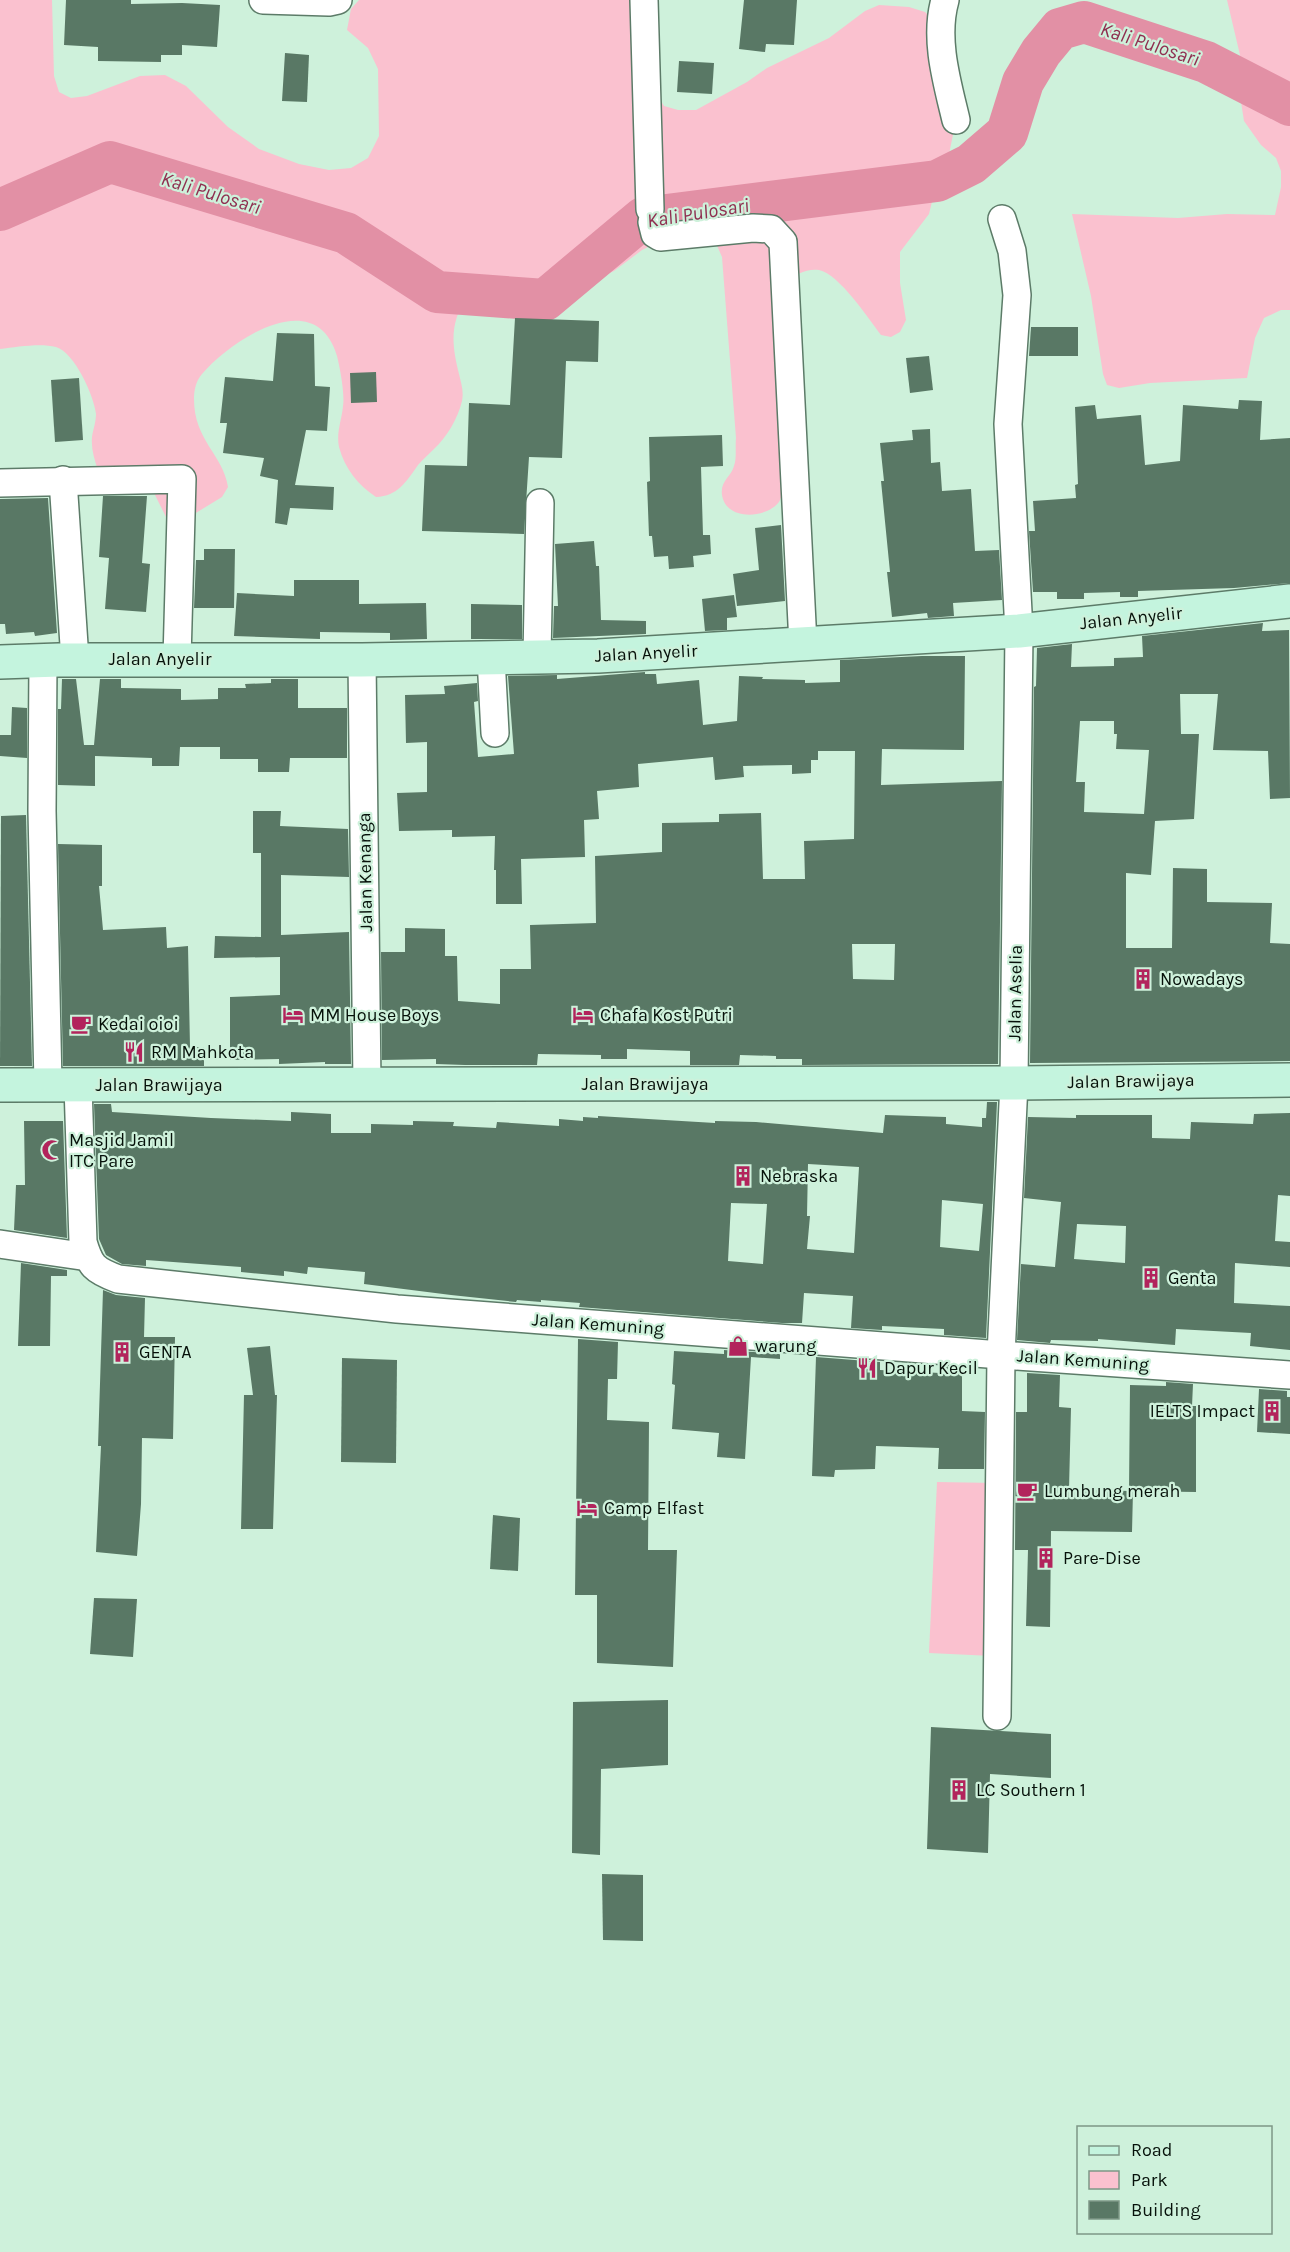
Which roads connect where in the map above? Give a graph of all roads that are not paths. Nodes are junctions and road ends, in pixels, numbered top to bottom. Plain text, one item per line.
1 (263, 0) edge
2 (338, 0) edge
3 (645, 0) edge
4 (945, 0) edge
5 (956, 120) dead end
6 (1002, 219) dead end
7 (63, 480) junction
8 (0, 483) edge
9 (540, 502) dead end
10 (1290, 601) edge
11 (1019, 631) junction
12 (803, 644) junction
13 (537, 657) junction
14 (491, 658) junction
15 (177, 659) junction
16 (59, 660) junction
17 (362, 660) junction
18 (0, 662) edge
19 (495, 733) dead end
20 (1290, 1080) edge
21 (1014, 1083) junction
22 (0, 1085) edge
23 (63, 1085) junction
24 (367, 1085) junction
25 (0, 1244) edge
26 (88, 1257) junction
27 (1001, 1355) junction
28 (1290, 1374) edge
29 (997, 1716) dead end

1 - 2 street
3 - 12 street
4 - 5 street
6 - 11 street, Jalan Aselia
7 - 8 street
7 - 15 street
7 - 16 street
9 - 13 street
10 - 11 street, Jalan Anyelir
11 - 12 street, Jalan Anyelir
11 - 21 street, Jalan Aselia
12 - 13 street, Jalan Anyelir
13 - 14 street, Jalan Anyelir
14 - 17 street, Jalan Anyelir
14 - 19 street
15 - 16 street, Jalan Anyelir
15 - 17 street, Jalan Anyelir
16 - 18 street, Jalan Anyelir
16 - 23 street
17 - 24 street, Jalan Kenanga
20 - 21 street, Jalan Brawijaya
21 - 24 street, Jalan Brawijaya
21 - 27 street, Jalan Aselia
22 - 23 street, Jalan Brawijaya
23 - 24 street, Jalan Brawijaya
23 - 26 street
25 - 26 street
26 - 27 street, Jalan Kemuning
27 - 28 street, Jalan Kemuning
27 - 29 street, Jalan Aselia

